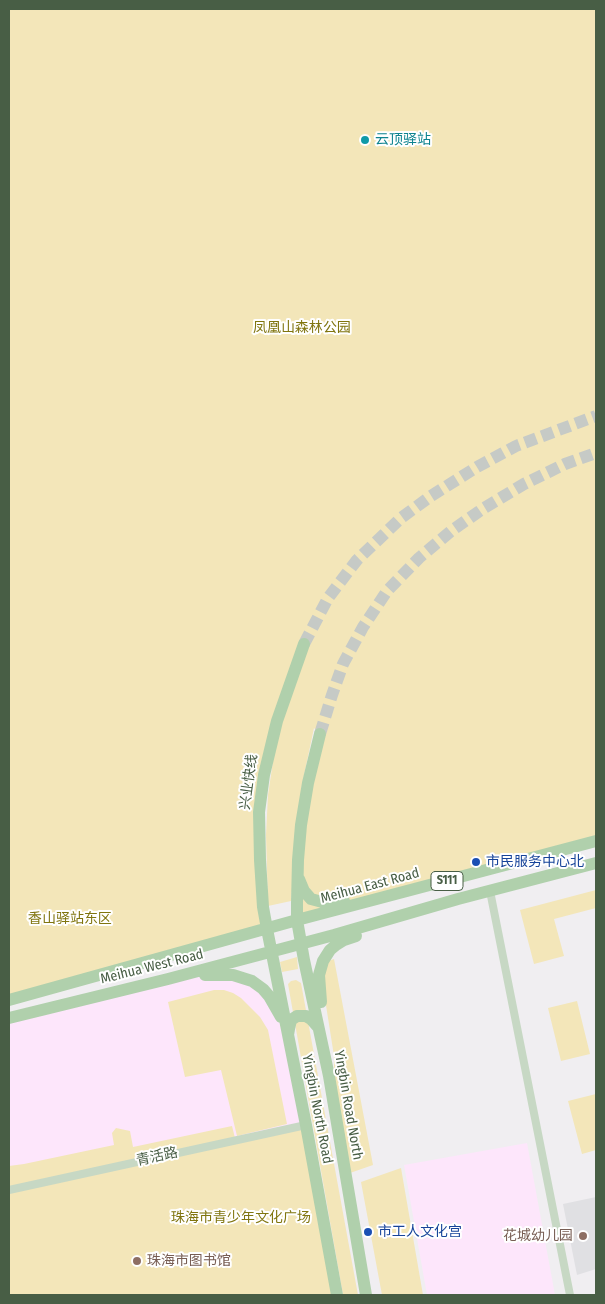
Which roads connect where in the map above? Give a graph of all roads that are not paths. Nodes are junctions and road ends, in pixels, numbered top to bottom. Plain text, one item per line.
1 (304, 644) tunnel mouth
2 (320, 734) tunnel mouth
3 (596, 841) edge
4 (596, 863) edge
5 (298, 873) junction
6 (446, 881) junction
7 (490, 891) junction
8 (458, 899) junction
9 (298, 920) junction
10 (267, 929) junction
11 (301, 943) junction
12 (271, 952) junction
13 (168, 980) junction
14 (9, 1000) edge
15 (9, 1018) edge
16 (318, 1027) junction
17 (287, 1032) junction
18 (329, 1076) junction
19 (306, 1125) junction
20 (9, 1190) edge
21 (337, 1295) edge
22 (366, 1295) edge
23 (570, 1295) edge

1 - 10 main road, 兴业快线
2 - 5 main road
3 - 6 main road, Meihua East Road / S111
4 - 7 main road, S111
5 - 6 main road
5 - 9 main road
6 - 9 main road, Meihua East Road / S111
7 - 8 main road, S111
7 - 23 street
8 - 11 main road, S111
8 - 18 main road
9 - 10 main road, Meihua East Road / S111
9 - 11 main road, Yingbin Road North
10 - 12 main road, Yingbin North Road
10 - 14 main road, Meihua West Road
11 - 12 main road, Meihua West Road
11 - 16 main road, Yingbin Road North
12 - 13 main road, Meihua West Road
12 - 17 main road, Yingbin North Road
13 - 15 main road, Meihua West Road
13 - 17 main road
16 - 17 main road
16 - 18 main road, Yingbin Road North
17 - 19 main road, Yingbin North Road
18 - 22 main road, Yingbin Road North
19 - 20 street, 青活路
19 - 21 main road, Yingbin North Road

